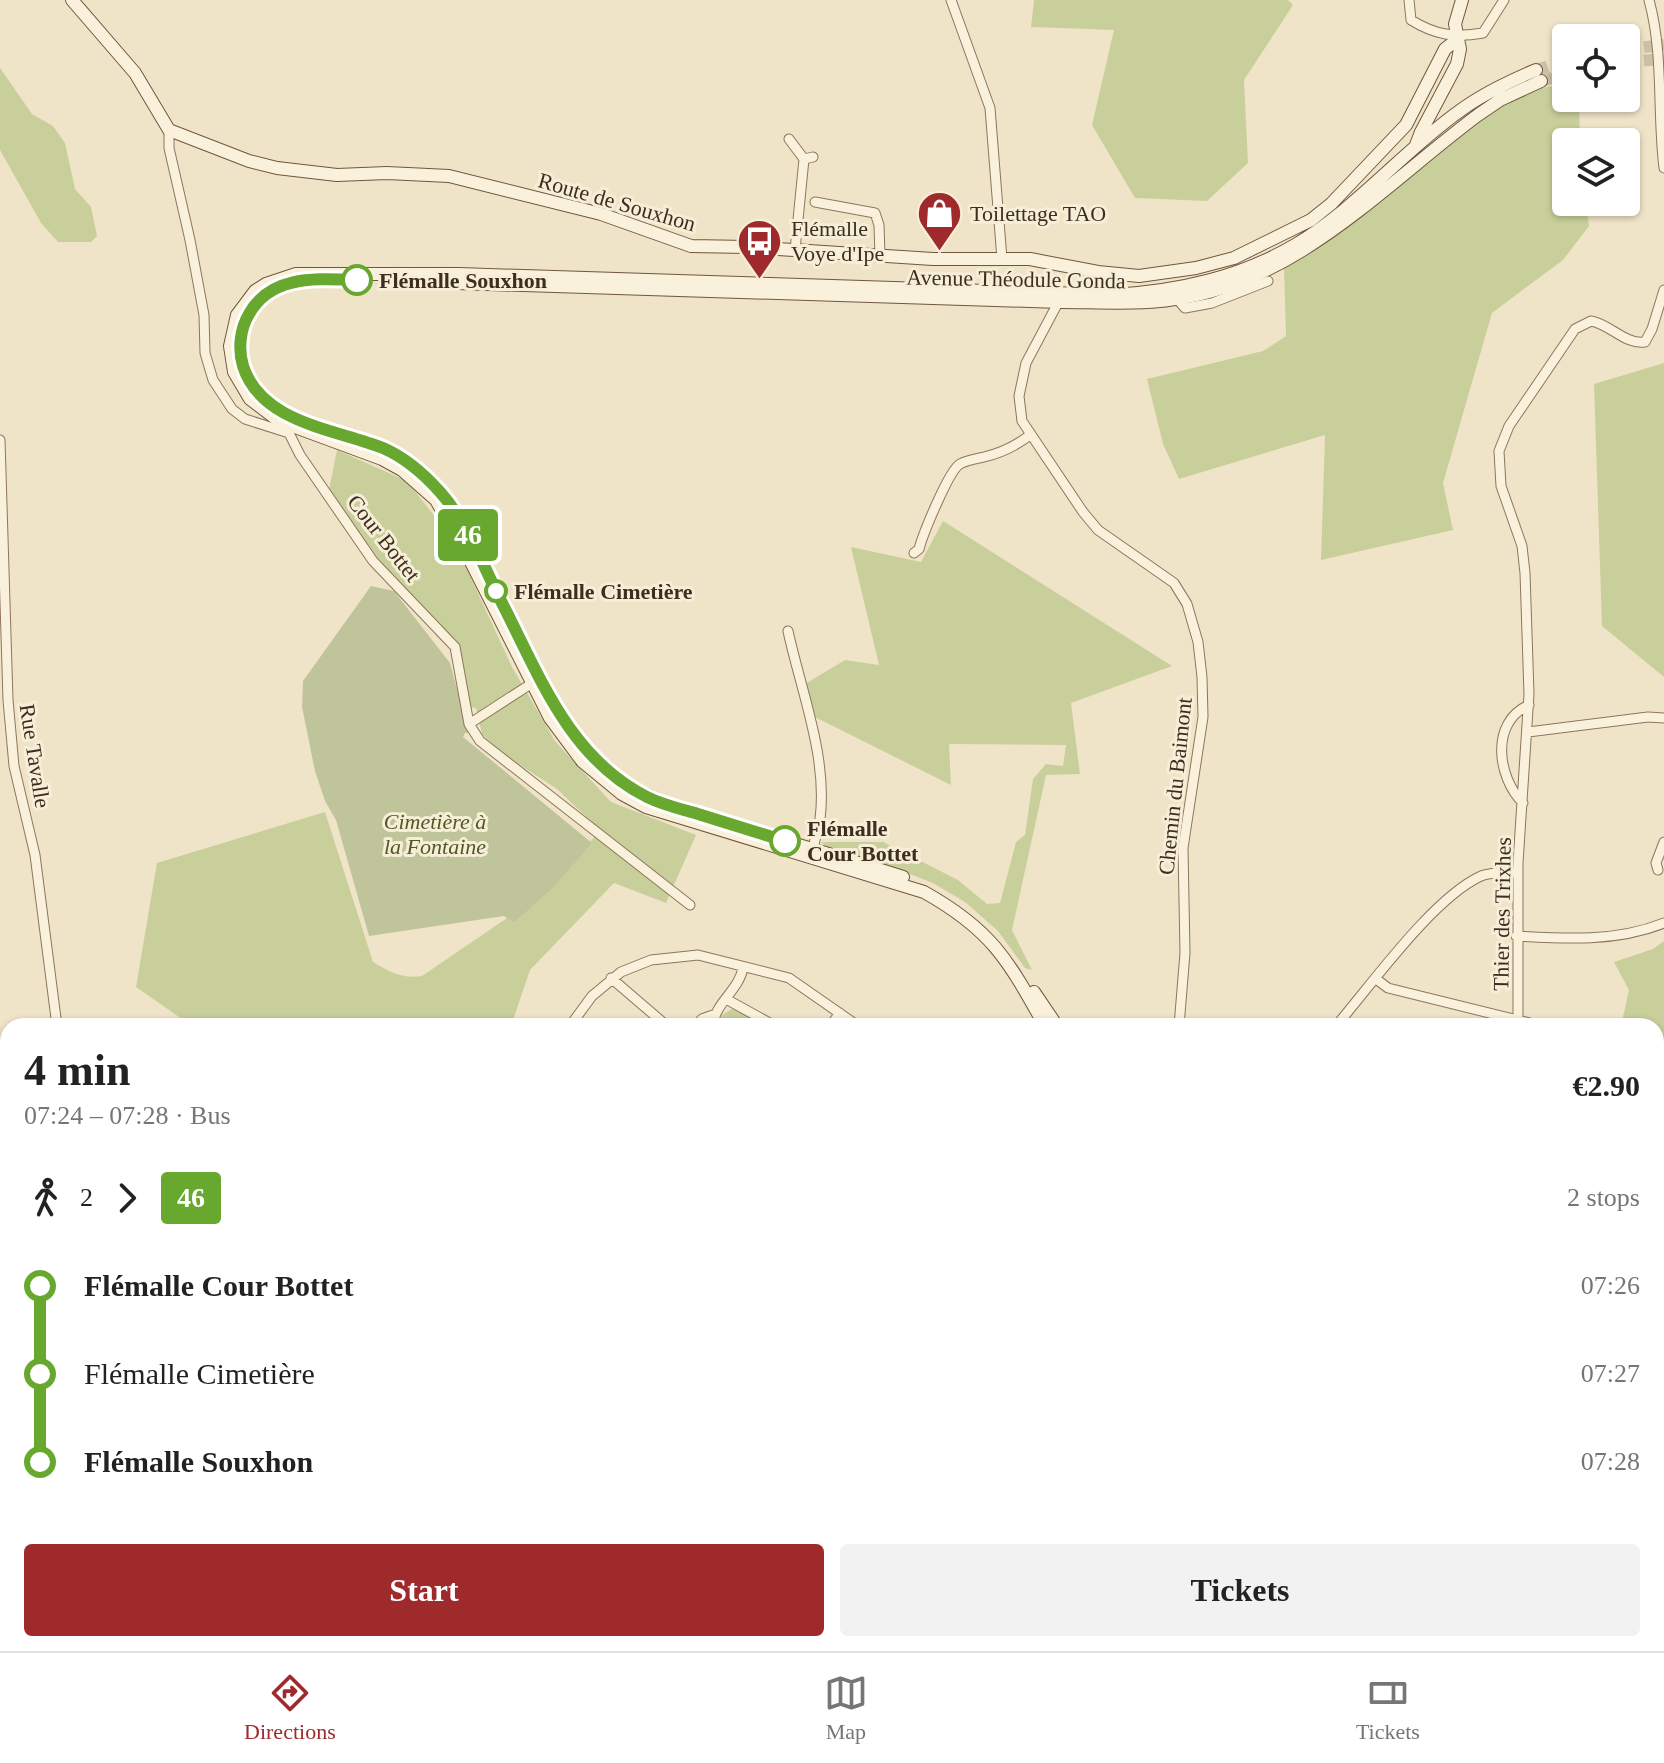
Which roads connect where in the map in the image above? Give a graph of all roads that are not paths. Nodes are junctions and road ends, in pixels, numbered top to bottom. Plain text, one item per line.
1 (72, 0) edge
2 (951, 0) edge
3 (1409, 0) edge
4 (1462, 0) edge
5 (1504, 0) edge
6 (1649, 0) edge
7 (1460, 43) junction
8 (169, 130) junction
9 (789, 139) dead end
10 (1416, 147) junction
11 (1664, 168) edge
12 (1357, 197) junction
13 (815, 202) dead end
14 (1331, 204) junction
15 (795, 250) junction
16 (880, 256) junction
17 (1002, 259) junction
18 (1268, 281) dead end
19 (1664, 290) edge
20 (1177, 294) junction
21 (1060, 298) junction
22 (1030, 435) junction
23 (0, 440) edge
24 (914, 553) dead end
25 (788, 631) dead end
26 (536, 681) junction
27 (1529, 705) junction
28 (1664, 718) edge
29 (469, 724) junction
30 (1528, 732) junction
31 (1523, 803) junction
32 (1664, 842) edge
33 (812, 854) junction
34 (1658, 870) dead end
35 (1517, 872) junction
36 (690, 905) dead end
37 (1664, 923) edge
38 (1516, 936) junction
39 (743, 967) junction
40 (611, 978) junction
41 (1376, 979) junction
42 (726, 999) junction
43 (840, 1013) junction
44 (56, 1018) edge
45 (575, 1018) edge
46 (658, 1018) edge
47 (715, 1018) edge
48 (760, 1018) edge
49 (836, 1018) edge
50 (847, 1018) edge
51 (1040, 1018) edge
52 (1052, 1018) edge
53 (1180, 1018) edge
54 (1343, 1018) edge
55 (1499, 1018) edge
56 (1518, 1018) edge

1 - 8 main road
2 - 17 street
3 - 7 street
4 - 7 main road
5 - 7 street
6 - 11 street
7 - 10 main road
7 - 14 main road, Route de Souxhon
8 - 15 main road, Route de Souxhon
8 - 29 street, Cour Bottet
9 - 15 street
10 - 12 main road, Avenue Théodule Gonda
10 - 20 main road, Avenue Théodule Gonda
12 - 14 main road
12 - 20 main road, Avenue Théodule Gonda
13 - 16 street
14 - 17 main road, Route de Souxhon
15 - 16 main road, Route de Souxhon
16 - 17 main road, Route de Souxhon
18 - 20 street, Avenue Théodule Gonda
19 - 27 street, Thier des Trixhes
20 - 21 main road, Avenue Théodule Gonda
21 - 22 street, Chemin du Baimont
21 - 26 main road, Avenue Théodule Gonda
22 - 24 street
22 - 53 street, Chemin du Baimont
23 - 44 street, Rue Tavalle
25 - 33 street
26 - 29 street
26 - 33 main road, Avenue Théodule Gonda
27 - 30 street, Thier des Trixhes
27 - 31 street
28 - 30 street
29 - 36 street
30 - 31 street, Thier des Trixhes
31 - 35 street, Thier des Trixhes
32 - 34 street
33 - 51 main road, Avenue Théodule Gonda
33 - 52 main road, Avenue Théodule Gonda
35 - 38 street, Thier des Trixhes
35 - 41 street
37 - 38 street
38 - 56 street, Thier des Trixhes
39 - 40 street
39 - 42 street
39 - 43 street
40 - 45 street
40 - 46 street
41 - 54 street
41 - 55 street
42 - 47 street
42 - 48 street
43 - 49 street
43 - 50 street

